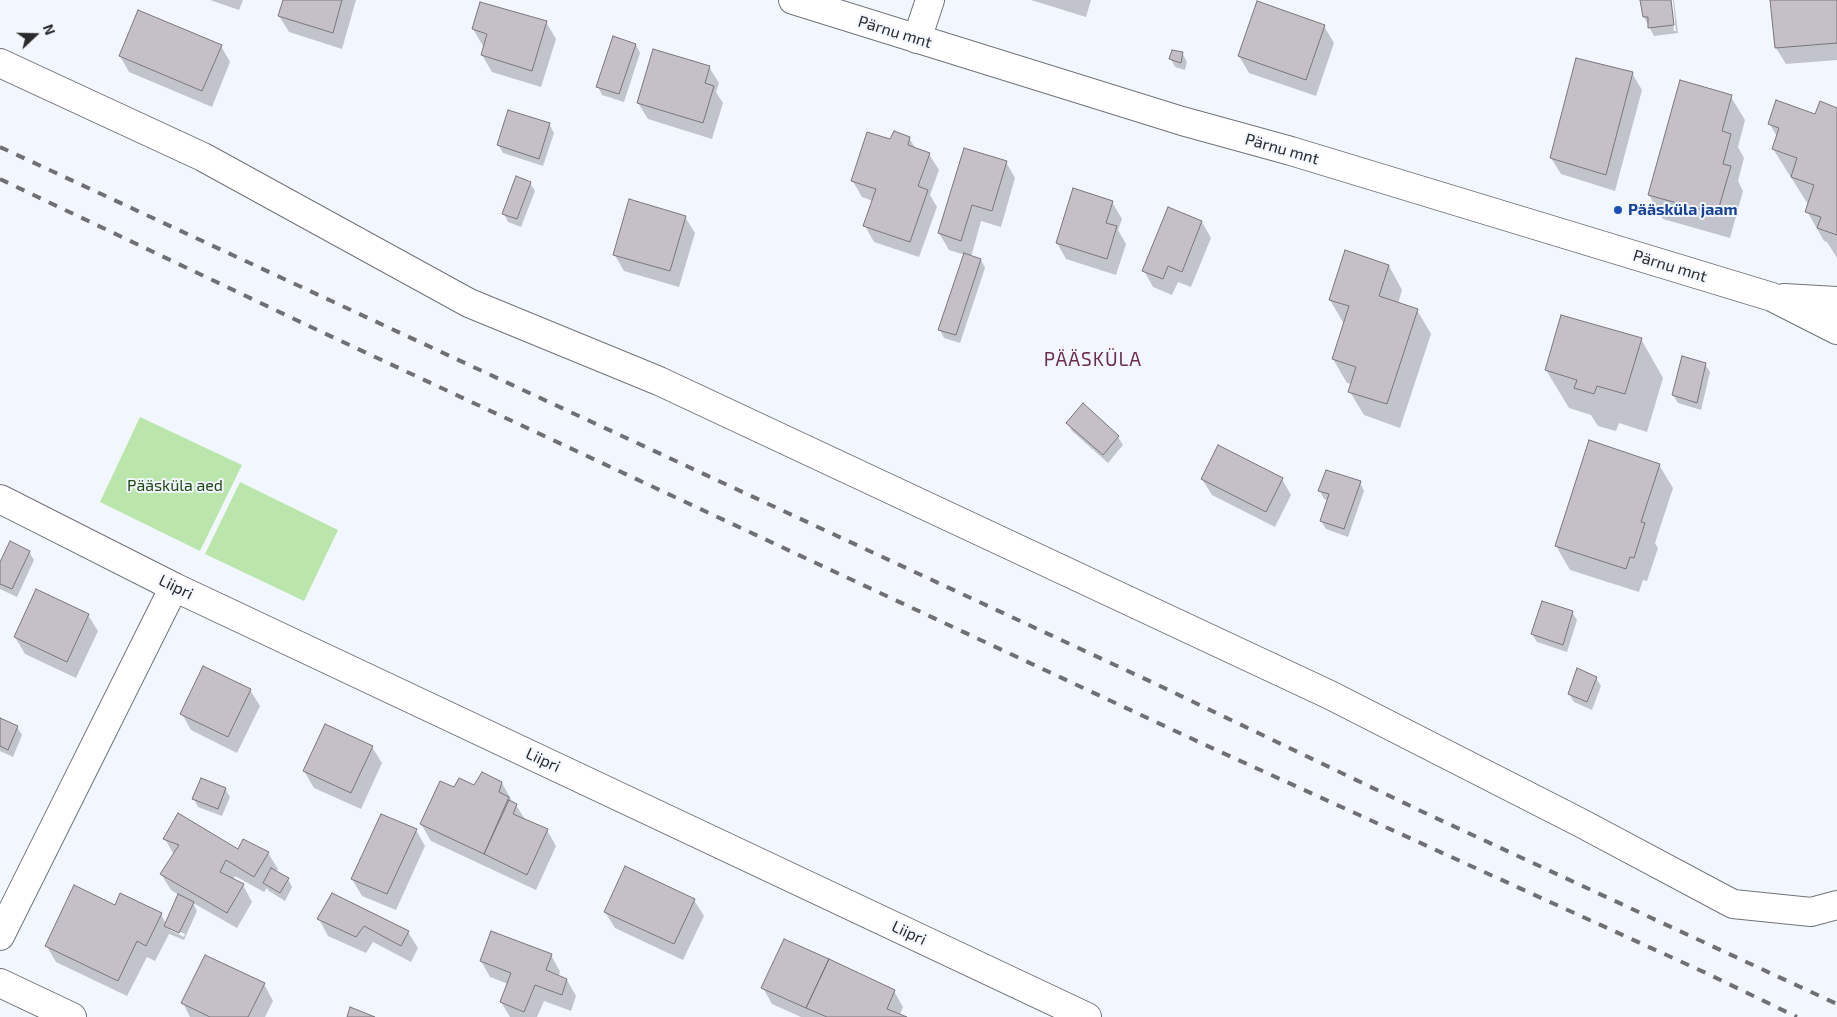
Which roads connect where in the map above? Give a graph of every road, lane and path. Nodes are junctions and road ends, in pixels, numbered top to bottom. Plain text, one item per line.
1 (792, 0) edge
2 (930, 0) edge
3 (917, 39) junction
4 (0, 63) edge
5 (1772, 297) junction
6 (1837, 301) edge
7 (1837, 330) edge
8 (0, 499) edge
9 (174, 586) junction
10 (1837, 905) edge
11 (0, 936) edge
12 (0, 984) edge
13 (72, 1017) edge
14 (1087, 1017) edge

1 - 3 street, Pärnu mnt
2 - 3 street
3 - 5 street, Pärnu mnt
4 - 10 street
5 - 6 street, Pärnu mnt
5 - 7 street, Pärnu mnt
8 - 9 street, Liipri
9 - 11 street
9 - 14 street, Liipri
12 - 13 street

